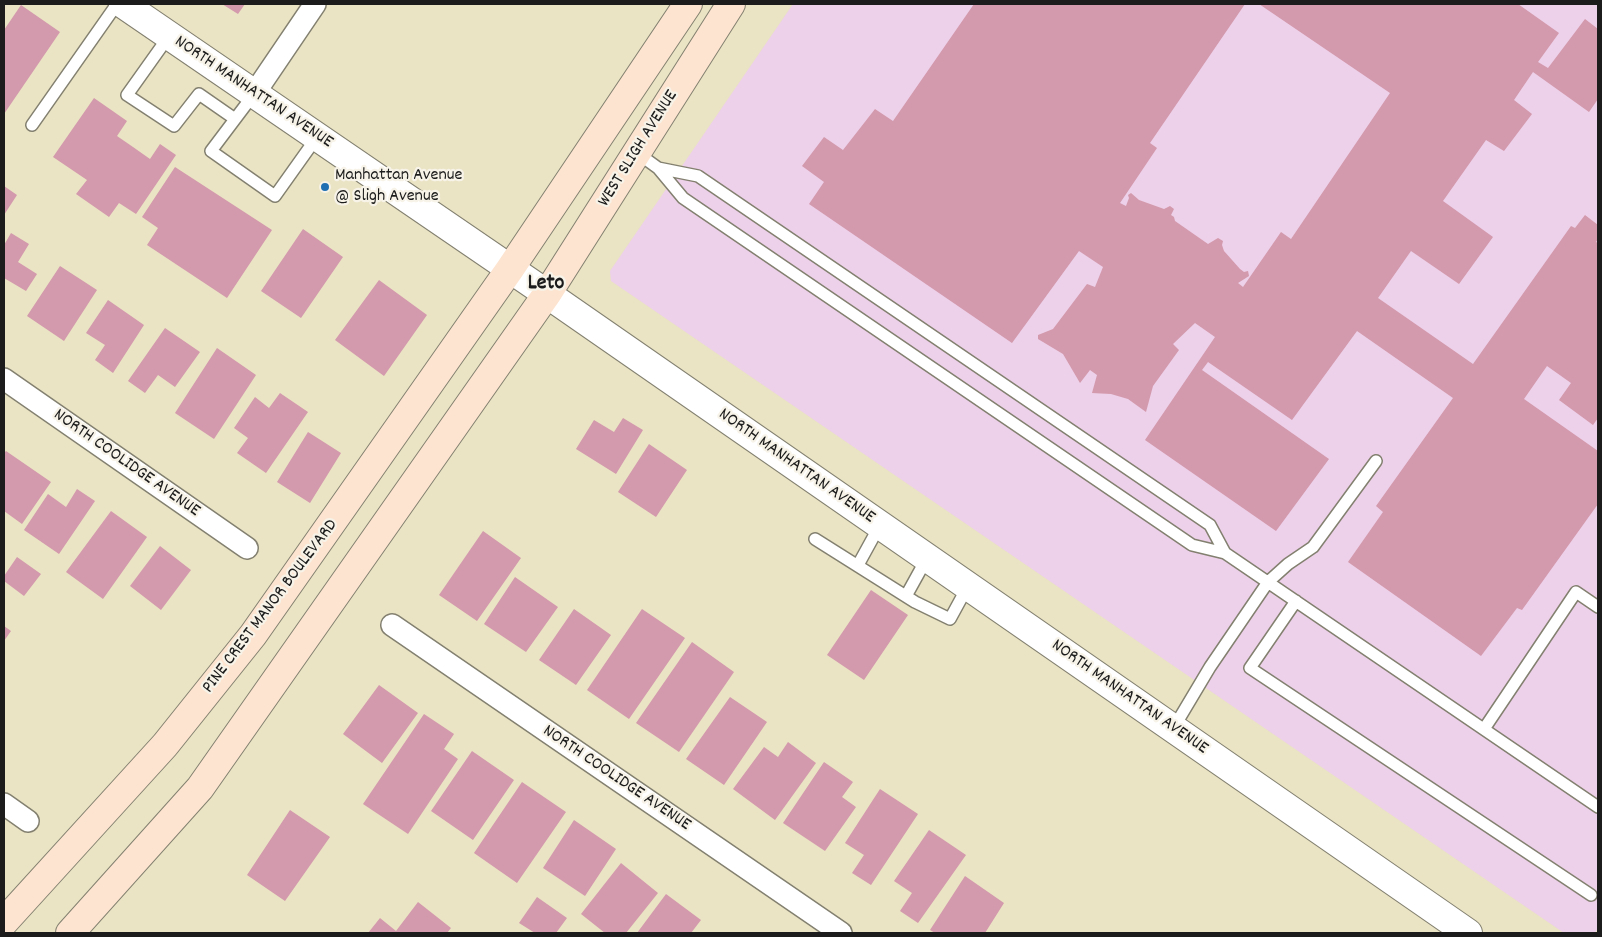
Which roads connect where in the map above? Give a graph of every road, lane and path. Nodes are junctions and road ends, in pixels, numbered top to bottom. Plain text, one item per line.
1 (117, 4) edge
2 (123, 4) edge
3 (315, 4) edge
4 (688, 4) edge
5 (731, 4) edge
6 (169, 36) junction
7 (254, 94) junction
8 (235, 118) junction
9 (32, 126) dead end
10 (317, 137) junction
11 (636, 152) junction
12 (658, 168) junction
13 (510, 269) junction
14 (547, 294) junction
15 (4, 379) edge
16 (1376, 461) dead end
17 (880, 525) junction
18 (815, 539) dead end
19 (247, 548) dead end
20 (1225, 553) junction
21 (927, 558) junction
22 (858, 565) junction
23 (1268, 582) junction
24 (968, 586) junction
25 (906, 596) junction
26 (1296, 601) junction
27 (1598, 607) edge
28 (392, 625) dead end
29 (1173, 729) junction
30 (1484, 729) junction
31 (4, 804) edge
32 (1598, 807) edge
33 (28, 821) dead end
34 (1591, 896) dead end
35 (4, 922) edge
36 (70, 933) edge
37 (841, 933) edge
38 (1468, 933) edge

1 - 9 lane
2 - 6 street, NORTH MANHATTAN AVENUE
3 - 7 street
4 - 13 main road
5 - 11 main road, WEST SLIGH AVENUE
6 - 7 street, NORTH MANHATTAN AVENUE
6 - 8 lane
7 - 8 lane
7 - 10 street, NORTH MANHATTAN AVENUE
8 - 10 lane
10 - 13 street, NORTH MANHATTAN AVENUE
11 - 12 lane
11 - 14 main road, WEST SLIGH AVENUE
12 - 20 lane
12 - 20 lane
13 - 14 street, NORTH MANHATTAN AVENUE
13 - 35 main road, PINE CREST MANOR BOULEVARD
14 - 17 street, NORTH MANHATTAN AVENUE
14 - 36 main road
15 - 19 street, NORTH COOLIDGE AVENUE
16 - 23 lane
17 - 21 street, NORTH MANHATTAN AVENUE
17 - 22 lane
18 - 22 lane
20 - 23 lane
21 - 24 street, NORTH MANHATTAN AVENUE
21 - 25 lane
22 - 25 lane
23 - 26 lane
23 - 29 lane
24 - 25 lane
24 - 29 street, NORTH MANHATTAN AVENUE
26 - 30 lane
26 - 34 lane
27 - 30 lane
28 - 37 street, NORTH COOLIDGE AVENUE
29 - 38 street, NORTH MANHATTAN AVENUE
30 - 32 lane
31 - 33 street

